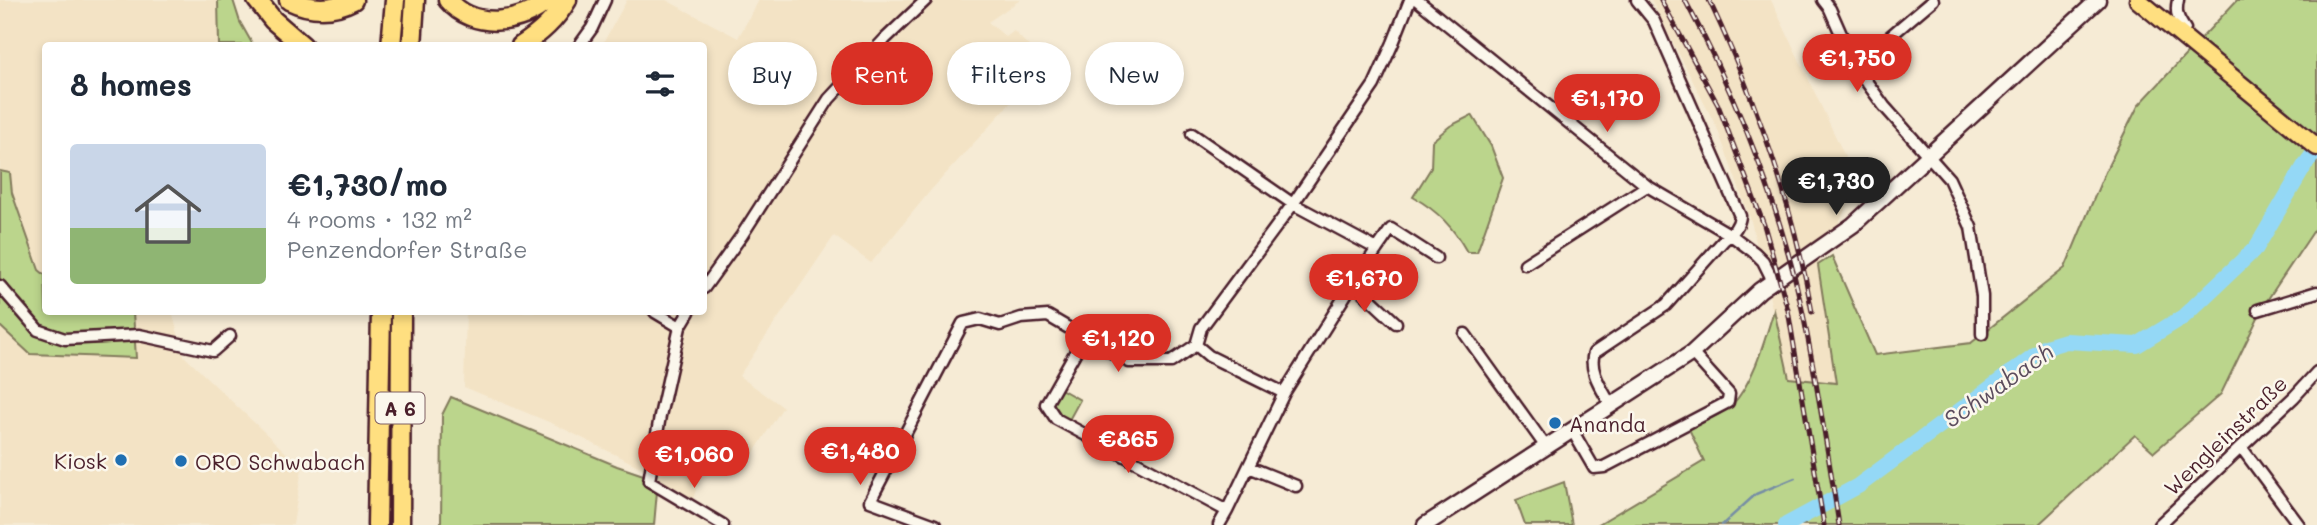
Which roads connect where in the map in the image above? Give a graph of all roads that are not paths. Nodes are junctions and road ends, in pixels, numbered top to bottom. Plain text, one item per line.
1 (257, 0) edge
2 (289, 0) edge
3 (353, 0) edge
4 (395, 0) edge
5 (415, 0) edge
6 (448, 0) edge
7 (548, 0) edge
8 (567, 0) edge
9 (605, 0) edge
10 (926, 0) edge
11 (1410, 0) edge
12 (1417, 0) edge
13 (1637, 0) edge
14 (1824, 0) edge
15 (1933, 0) edge
16 (2098, 0) edge
17 (2139, 0) edge
18 (2178, 0) edge
19 (2185, 29) dead end
20 (298, 42) edge
21 (391, 42) edge
22 (412, 42) edge
23 (526, 42) edge
24 (582, 42) edge
25 (1856, 66) junction
26 (1192, 134) dead end
27 (2317, 147) edge
28 (1930, 156) junction
29 (1647, 186) junction
30 (1293, 204) junction
31 (1731, 235) junction
32 (1377, 250) junction
33 (1436, 258) dead end
34 (1525, 264) dead end
35 (1773, 281) junction
36 (1353, 283) junction
37 (707, 284) edge
38 (0, 286) edge
39 (2317, 292) edge
40 (2258, 310) dead end
41 (381, 315) edge
42 (401, 315) edge
43 (660, 315) edge
44 (688, 315) edge
45 (1396, 323) dead end
46 (680, 327) junction
47 (1465, 334) dead end
48 (1982, 334) dead end
49 (230, 336) dead end
50 (1084, 337) junction
51 (1196, 345) junction
52 (1692, 353) junction
53 (2317, 372) edge
54 (1284, 393) junction
55 (1611, 404) junction
56 (1572, 430) junction
57 (1546, 447) junction
58 (2241, 447) junction
59 (1249, 467) junction
60 (1296, 486) dead end
61 (1227, 511) junction
62 (2164, 523) edge
63 (377, 525) edge
64 (400, 525) edge
65 (723, 525) edge
66 (936, 525) edge
67 (1219, 525) edge
68 (1425, 525) edge
69 (2298, 525) edge

1 - 20 highway
2 - 3 highway
4 - 21 highway
5 - 22 highway
6 - 7 highway
8 - 23 highway
9 - 24 street
10 - 37 street
11 - 30 street
12 - 29 street
13 - 31 street
14 - 25 street
15 - 25 street
16 - 28 main road
17 - 27 main road
18 - 19 street
25 - 28 street
26 - 30 street
28 - 35 main road
28 - 48 street
29 - 31 street
29 - 34 street
30 - 32 street
30 - 51 street
31 - 35 street
31 - 55 street
32 - 33 street
32 - 36 street
35 - 52 main road
36 - 45 street
36 - 54 street
38 - 49 street
39 - 40 street
41 - 63 highway, A 6
42 - 64 highway, A 6
43 - 46 street
44 - 46 street
46 - 65 street
47 - 57 street
50 - 51 street
50 - 61 street
50 - 66 street
51 - 54 street
52 - 55 main road
52 - 56 street
53 - 58 street, Wengleinstraße
54 - 59 street
55 - 56 main road
56 - 57 main road
57 - 68 main road
58 - 62 street, Wengleinstraße
58 - 69 street
59 - 60 street
59 - 61 street
61 - 67 street

